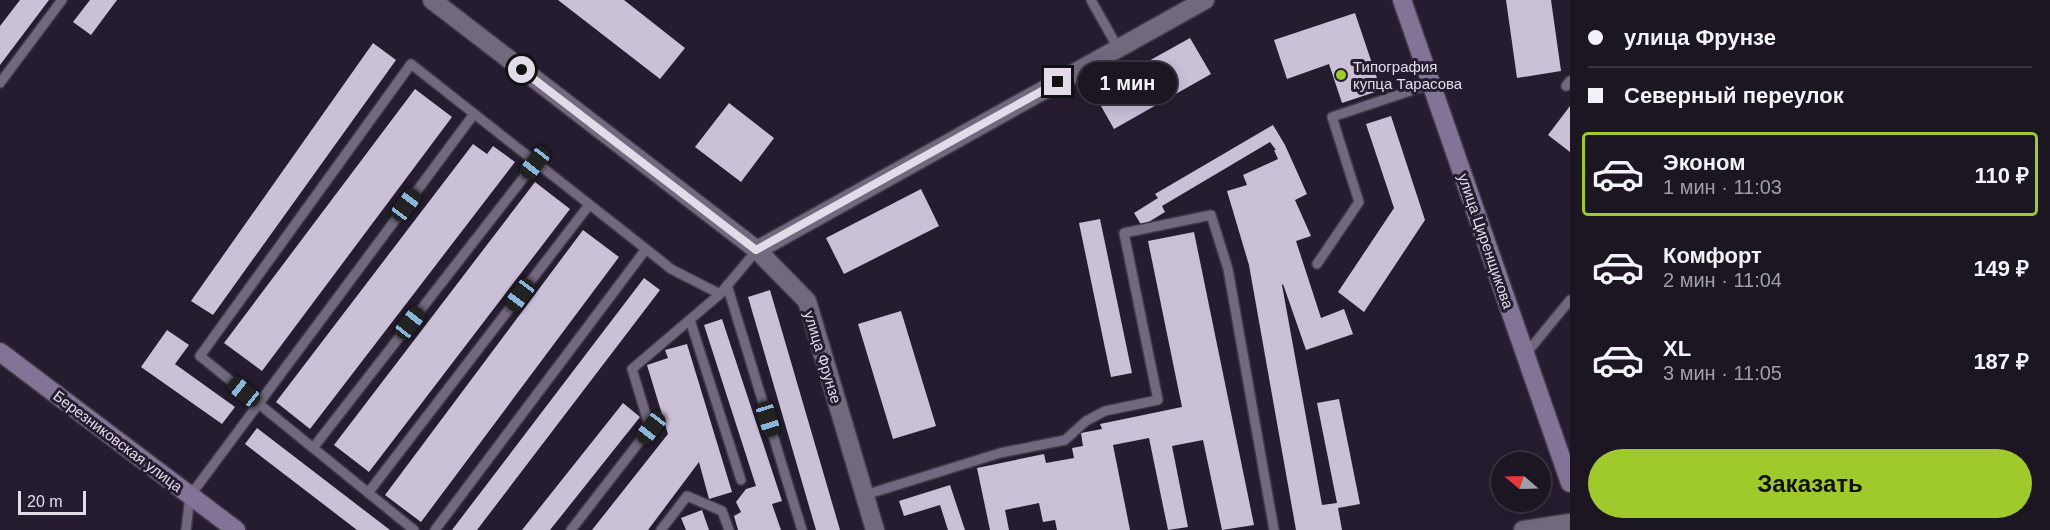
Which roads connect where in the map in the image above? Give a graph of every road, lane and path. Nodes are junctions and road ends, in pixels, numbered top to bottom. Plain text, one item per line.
1 (62, 0) edge
2 (432, 0) edge
3 (1091, 0) edge
4 (1205, 0) edge
5 (1402, 0) edge
6 (1118, 48) junction
7 (0, 83) edge
8 (1431, 84) junction
9 (474, 114) junction
10 (535, 163) junction
11 (589, 205) junction
12 (646, 249) junction
13 (756, 250) junction
14 (1317, 264) dead end
15 (727, 285) junction
16 (720, 294) junction
17 (1570, 300) edge
18 (690, 320) junction
19 (0, 352) edge
20 (1526, 355) junction
21 (259, 404) junction
22 (313, 448) junction
23 (741, 480) dead end
24 (1570, 483) edge
25 (368, 493) junction
26 (865, 495) junction
27 (190, 496) junction
28 (1570, 523) edge
29 (186, 530) edge
30 (236, 530) edge
31 (414, 530) edge
32 (435, 530) edge
33 (571, 530) edge
34 (661, 530) edge
35 (729, 530) edge
36 (802, 530) edge
37 (875, 530) edge
38 (1274, 530) edge
39 (1523, 530) edge

1 - 7 lane
2 - 13 street, улица Фрунзе
3 - 6 lane
4 - 6 street
5 - 8 street, улица Циренщикова
6 - 13 street
8 - 14 lane
8 - 20 street, улица Циренщикова
9 - 10 lane
9 - 21 lane
9 - 21 lane
10 - 11 lane
10 - 22 lane
11 - 12 lane
11 - 25 lane
12 - 16 lane
12 - 32 lane
13 - 15 lane
13 - 26 street, улица Фрунзе
15 - 16 lane
15 - 36 lane
16 - 18 lane
17 - 20 lane
18 - 23 lane
18 - 33 lane
19 - 27 street, Березниковская улица
20 - 24 street, улица Циренщикова
21 - 22 lane
21 - 27 lane
22 - 25 lane
25 - 31 lane
26 - 37 street, улица Фрунзе
26 - 38 lane
27 - 29 lane
27 - 30 street, Березниковская улица
28 - 39 street
34 - 35 lane

